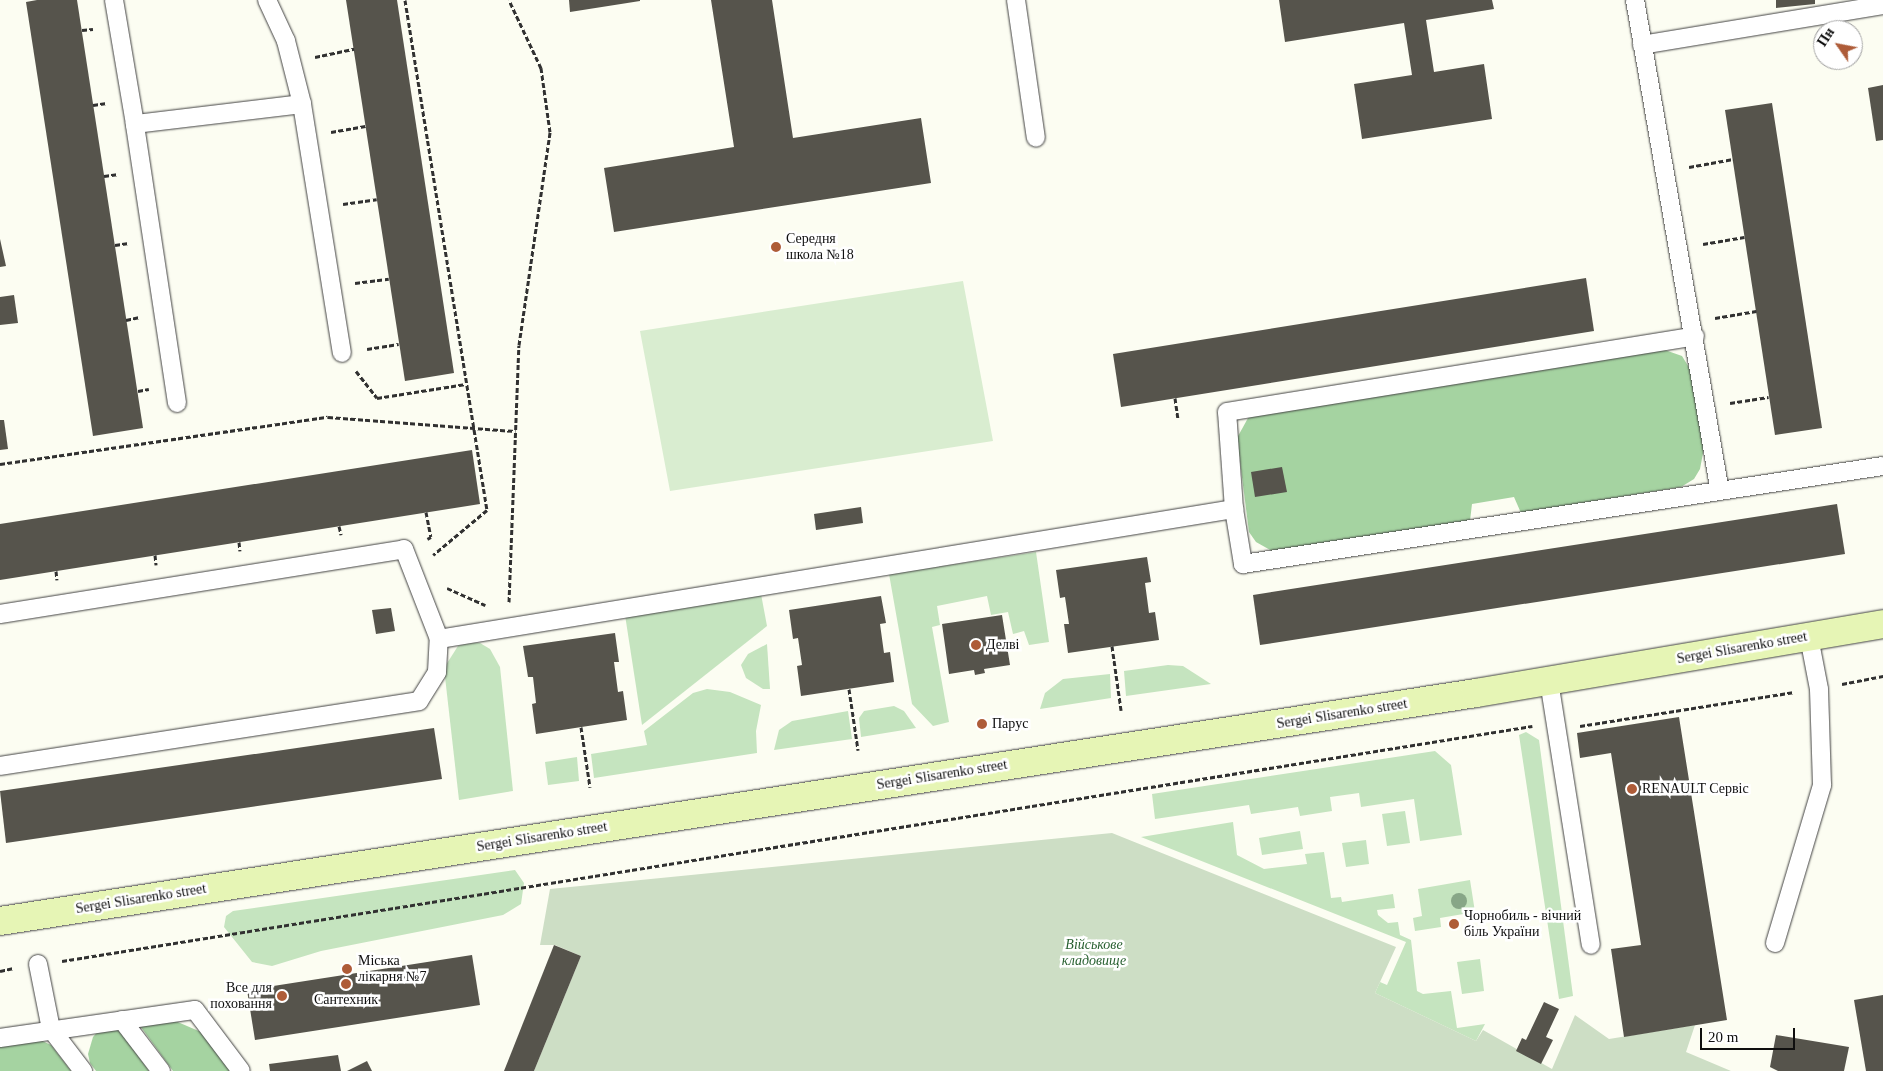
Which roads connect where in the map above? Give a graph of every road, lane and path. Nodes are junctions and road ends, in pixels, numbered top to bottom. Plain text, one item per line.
1 (114, 0) edge
2 (267, 0) edge
3 (405, 0) edge
4 (509, 0) edge
5 (1016, 0) edge
6 (1635, 0) edge
7 (1883, 5) edge
8 (1835, 6) edge
9 (1642, 45) junction
10 (354, 49) dead end
11 (291, 62) junction
12 (302, 104) junction
13 (135, 124) junction
14 (365, 126) dead end
15 (307, 136) junction
16 (1036, 138) dead end
17 (1733, 159) dead end
18 (1665, 172) junction
19 (377, 199) dead end
20 (319, 208) junction
21 (1744, 236) dead end
22 (1679, 248) junction
23 (389, 279) dead end
24 (331, 286) junction
25 (1756, 311) dead end
26 (1694, 329) junction
27 (399, 344) dead end
28 (342, 353) junction
29 (466, 384) junction
30 (1769, 397) dead end
31 (1175, 398) dead end
32 (177, 402) dead end
33 (1707, 407) junction
34 (1178, 419) dead end
35 (472, 428) junction
36 (515, 431) junction
37 (0, 464) edge
38 (1883, 466) edge
39 (1720, 490) junction
40 (1234, 509) junction
41 (413, 572) junction
42 (0, 614) edge
43 (508, 622) junction
44 (1883, 624) edge
45 (1809, 637) junction
46 (439, 640) junction
47 (1112, 646) dead end
48 (1883, 676) edge
49 (1549, 681) junction
50 (849, 689) dead end
51 (1819, 689) junction
52 (1121, 710) dead end
53 (1555, 726) junction
54 (581, 727) dead end
55 (858, 750) dead end
56 (0, 766) edge
57 (590, 788) dead end
58 (0, 921) edge
59 (1775, 943) dead end
60 (1591, 945) dead end
61 (38, 964) junction
62 (0, 970) edge
63 (122, 1020) junction
64 (50, 1029) junction
65 (0, 1038) edge
66 (83, 1071) edge
67 (161, 1071) edge
68 (241, 1071) edge

1 - 13 lane
2 - 11 lane
3 - 29 path
4 - 36 path
5 - 16 lane
6 - 9 lane
7 - 8 lane
8 - 9 lane
9 - 18 lane
10 - 11 path
11 - 12 lane
12 - 13 lane
12 - 15 lane
13 - 32 lane
14 - 15 path
15 - 20 lane
17 - 18 path
18 - 22 lane
19 - 20 path
20 - 24 lane
21 - 22 path
22 - 26 lane
23 - 24 path
24 - 28 lane
25 - 26 path
26 - 33 lane
26 - 40 lane
27 - 28 path
28 - 29 path
29 - 35 path
30 - 33 path
31 - 34 path
33 - 39 lane
35 - 36 path
35 - 37 path
35 - 41 path
36 - 43 path
38 - 39 lane
39 - 40 lane
40 - 43 lane
41 - 42 lane
41 - 43 path
41 - 46 lane
43 - 46 lane
44 - 45 street, Sergei Slisarenko street
45 - 49 street, Sergei Slisarenko street
45 - 51 lane
46 - 56 lane
47 - 52 path
48 - 51 path
49 - 53 lane
49 - 58 street, Sergei Slisarenko street
50 - 55 path
51 - 53 path
51 - 59 lane
53 - 60 lane
53 - 61 path
54 - 57 path
61 - 62 path
61 - 64 lane
63 - 64 lane
63 - 67 lane
63 - 68 lane
64 - 65 lane
64 - 66 lane

